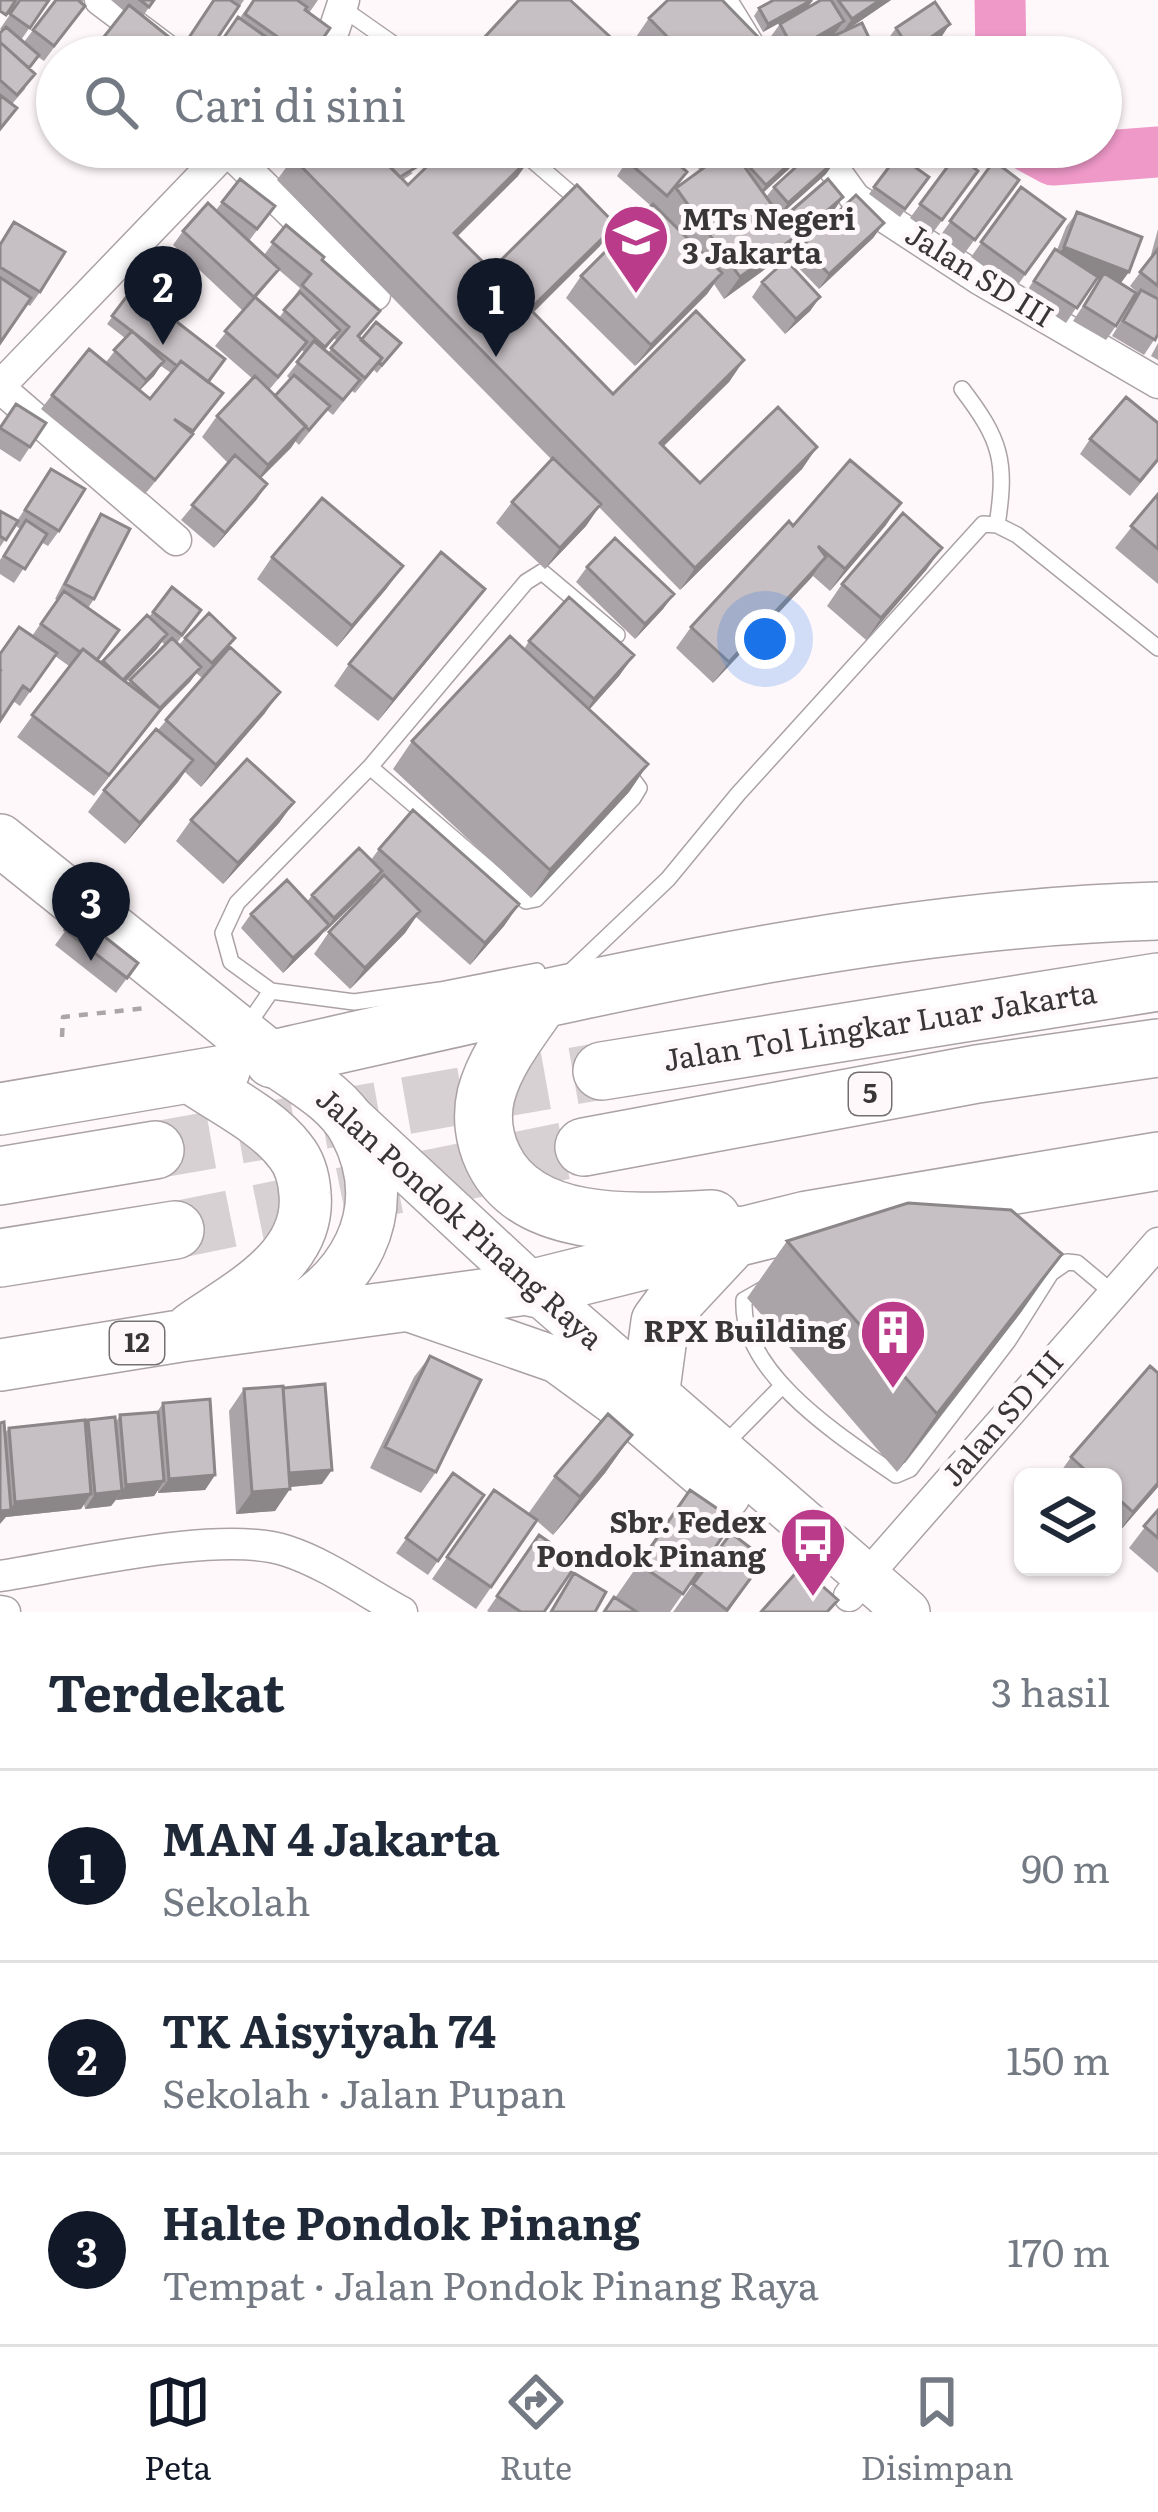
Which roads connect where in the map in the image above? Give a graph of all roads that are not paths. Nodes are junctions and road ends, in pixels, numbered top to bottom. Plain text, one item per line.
1 (722, 0) edge
2 (88, 2) edge
3 (343, 4) edge
4 (142, 36) edge
5 (332, 36) edge
6 (385, 36) edge
7 (743, 36) edge
8 (209, 168) edge
9 (248, 168) edge
10 (541, 168) edge
11 (833, 168) edge
12 (590, 210) edge
13 (375, 295) dead end
14 (1158, 382) edge
15 (0, 387) edge
16 (962, 389) dead end
17 (997, 525) junction
18 (176, 540) dead end
19 (617, 635) edge
20 (474, 644) junction
21 (1158, 648) edge
22 (491, 658) edge
23 (615, 762) edge
24 (370, 767) junction
25 (0, 840) edge
26 (1158, 911) edge
27 (561, 981) junction
28 (1158, 982) edge
29 (271, 991) junction
30 (257, 1046) junction
31 (1158, 1048) edge
32 (602, 1071) tunnel mouth
33 (193, 1079) junction
34 (337, 1105) junction
35 (0, 1109) edge
36 (584, 1147) tunnel mouth
37 (155, 1150) tunnel mouth
38 (1158, 1161) edge
39 (0, 1176) edge
40 (807, 1220) junction
41 (175, 1231) tunnel mouth
42 (736, 1235) junction
43 (1158, 1243) edge
44 (0, 1258) edge
45 (789, 1278) edge
46 (534, 1288) junction
47 (1113, 1293) junction
48 (407, 1308) junction
49 (274, 1323) junction
50 (180, 1336) junction
51 (0, 1365) edge
52 (782, 1386) junction
53 (651, 1389) junction
54 (720, 1449) junction
55 (785, 1526) junction
56 (0, 1576) edge
57 (861, 1595) edge
58 (403, 1612) edge
59 (907, 1612) edge

1 - 7 street
2 - 4 street
3 - 5 street
3 - 6 lane
8 - 15 street
9 - 13 street
10 - 12 lane
11 - 14 street, Jalan SD III
15 - 18 street
16 - 17 lane
17 - 21 lane
17 - 27 lane
19 - 20 lane
20 - 22 lane
20 - 24 lane
23 - 24 lane
24 - 29 lane
25 - 30 highway, Jalan Pondok Pinang Raya / 12
26 - 27 highway
27 - 29 lane
27 - 30 highway
27 - 40 highway
28 - 32 highway, Jalan Tol Lingkar Luar Jakarta / 5
29 - 30 lane
30 - 33 highway
30 - 34 highway, Jalan Pondok Pinang Raya / 12
31 - 36 highway, Jalan Tol Lingkar Luar Jakarta / 5
33 - 35 highway
33 - 50 highway
34 - 46 main road, Jalan Pondok Pinang Raya
34 - 49 highway, 12
37 - 39 highway
38 - 40 highway
40 - 42 highway
41 - 44 highway
42 - 46 highway
42 - 53 highway
43 - 47 street, Jalan SD III
45 - 52 lane
46 - 48 highway, 12
46 - 53 main road, Jalan Pondok Pinang Raya
47 - 52 lane
47 - 57 street, Jalan SD III
48 - 49 highway, 12
48 - 55 main road, Jalan Pondok Pinang Raya
49 - 50 highway, 12
50 - 51 highway, 12
52 - 54 lane
53 - 54 main road, Jalan Pondok Pinang Raya
54 - 55 main road, Jalan Pondok Pinang Raya
55 - 57 main road, Jalan Pondok Pinang Raya
56 - 58 street
57 - 59 main road, Jalan Pondok Pinang Raya

